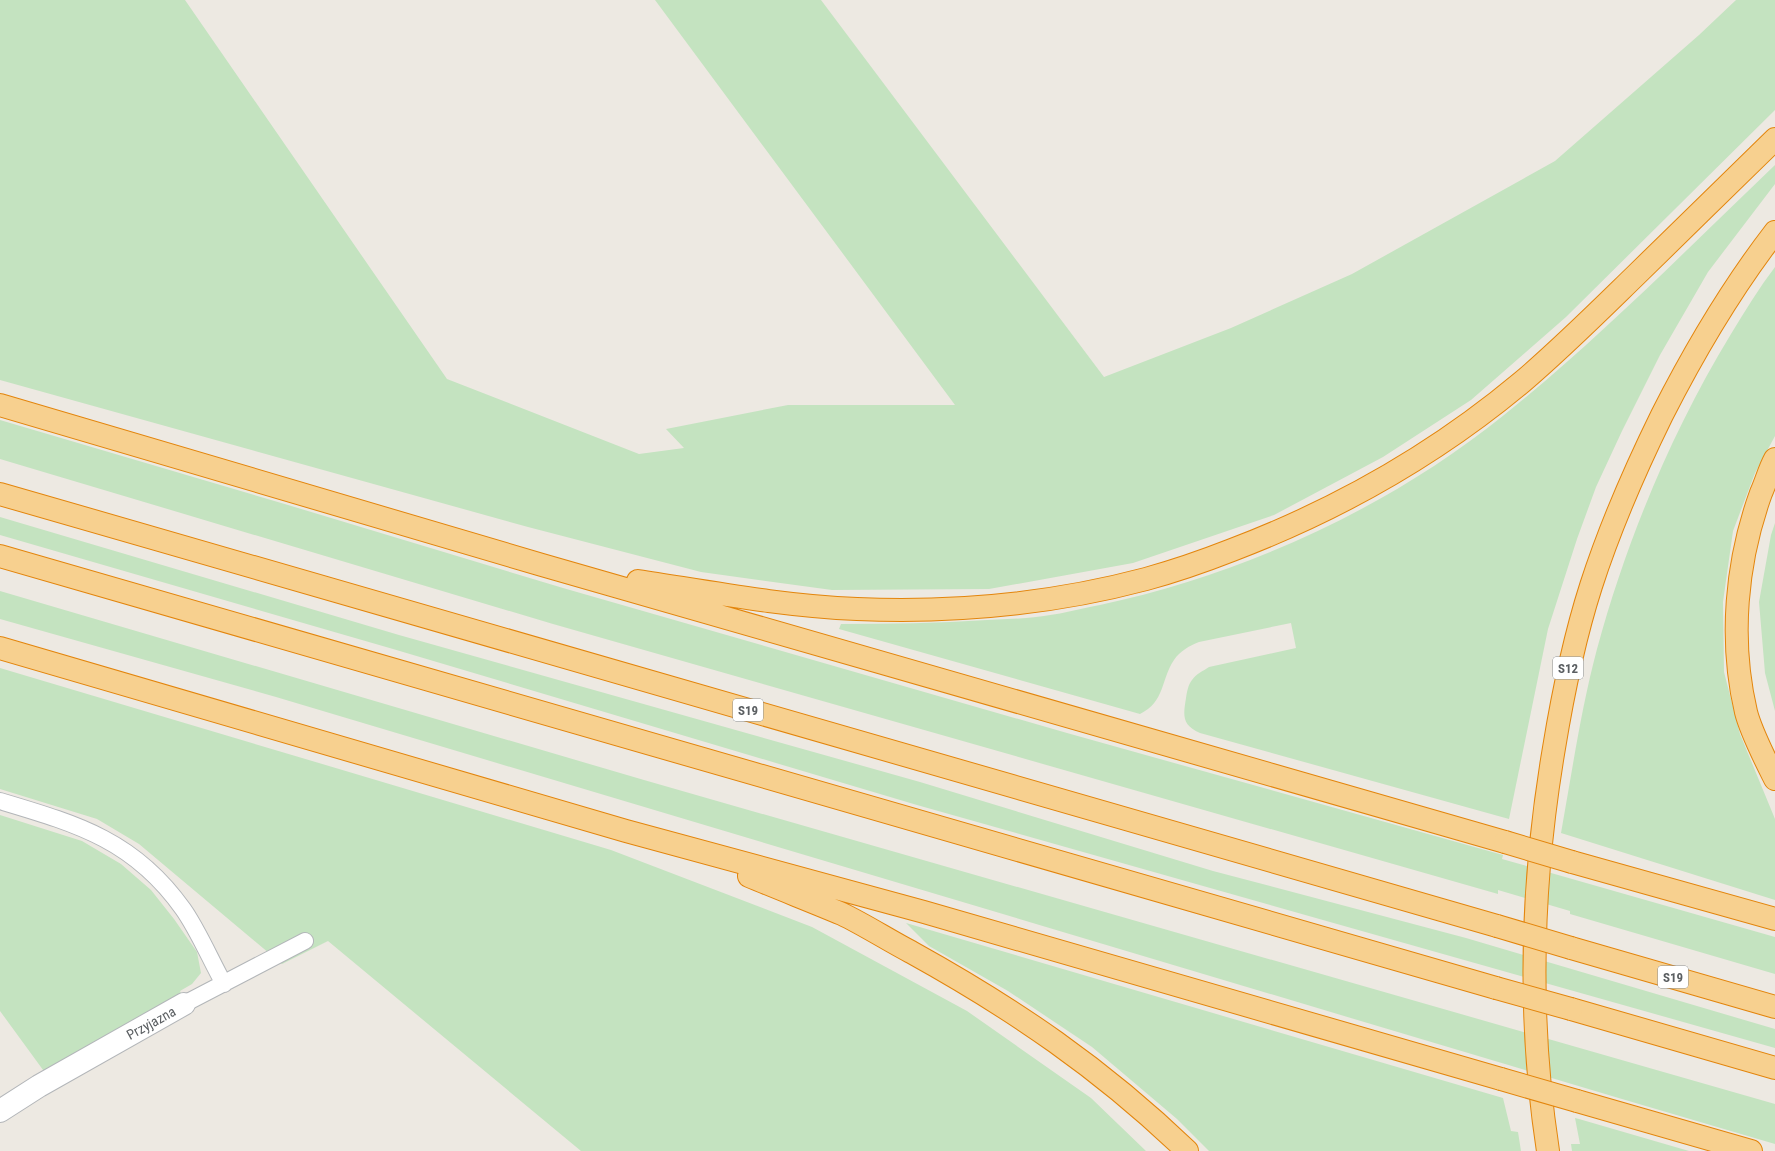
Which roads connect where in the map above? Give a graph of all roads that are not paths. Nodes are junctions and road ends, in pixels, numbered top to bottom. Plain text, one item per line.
1 (1775, 139) edge
2 (1775, 232) edge
3 (0, 405) edge
4 (1775, 459) edge
5 (0, 494) edge
6 (0, 556) edge
7 (542, 565) junction
8 (0, 648) edge
9 (1775, 779) edge
10 (0, 801) edge
11 (626, 831) junction
12 (1775, 919) edge
13 (305, 941) dead end
14 (224, 984) junction
15 (184, 1004) joint
16 (1775, 1007) edge
17 (1775, 1068) edge
18 (0, 1111) edge
19 (1187, 1151) edge
20 (1548, 1151) edge
21 (1751, 1151) edge

1 - 7 highway
2 - 20 highway, S12
3 - 7 highway
4 - 9 highway
5 - 16 highway, S19, bridge
6 - 17 highway, bridge
7 - 12 highway, bridge
8 - 11 highway
10 - 14 lane
11 - 19 highway
11 - 21 highway, bridge
13 - 14 lane, Przyjazna
14 - 15 lane, Przyjazna
15 - 18 street, Przyjazna

